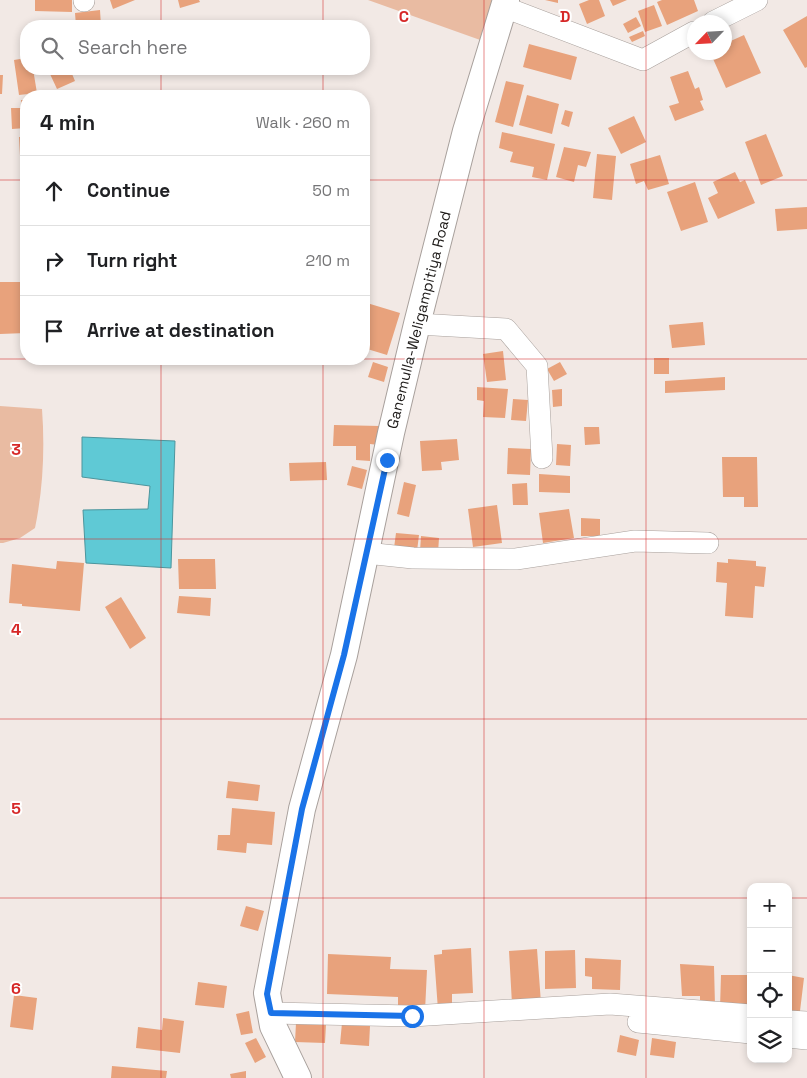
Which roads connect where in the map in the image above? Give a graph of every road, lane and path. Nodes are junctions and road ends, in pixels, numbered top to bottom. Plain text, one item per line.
1 (757, 0) edge
2 (505, 4) edge
3 (726, 15) edge
4 (687, 36) edge
5 (417, 324) junction
6 (542, 458) dead end
7 (708, 543) dead end
8 (366, 553) junction
9 (271, 1013) junction
10 (747, 1015) edge
11 (792, 1021) edge
12 (638, 1022) dead end
13 (807, 1022) edge
14 (747, 1033) edge
15 (792, 1037) edge
16 (807, 1039) edge
17 (298, 1078) edge

1 - 3 street
2 - 4 street
2 - 5 street, Ganemulla-Weligampitiya Road
5 - 6 street
5 - 8 street, Ganemulla-Weligampitiya Road
7 - 8 street
8 - 9 street, Ganemulla-Weligampitiya Road
9 - 10 street
9 - 17 street, Ganemulla-Weligampitiya Road
11 - 13 street
12 - 14 street
15 - 16 street

